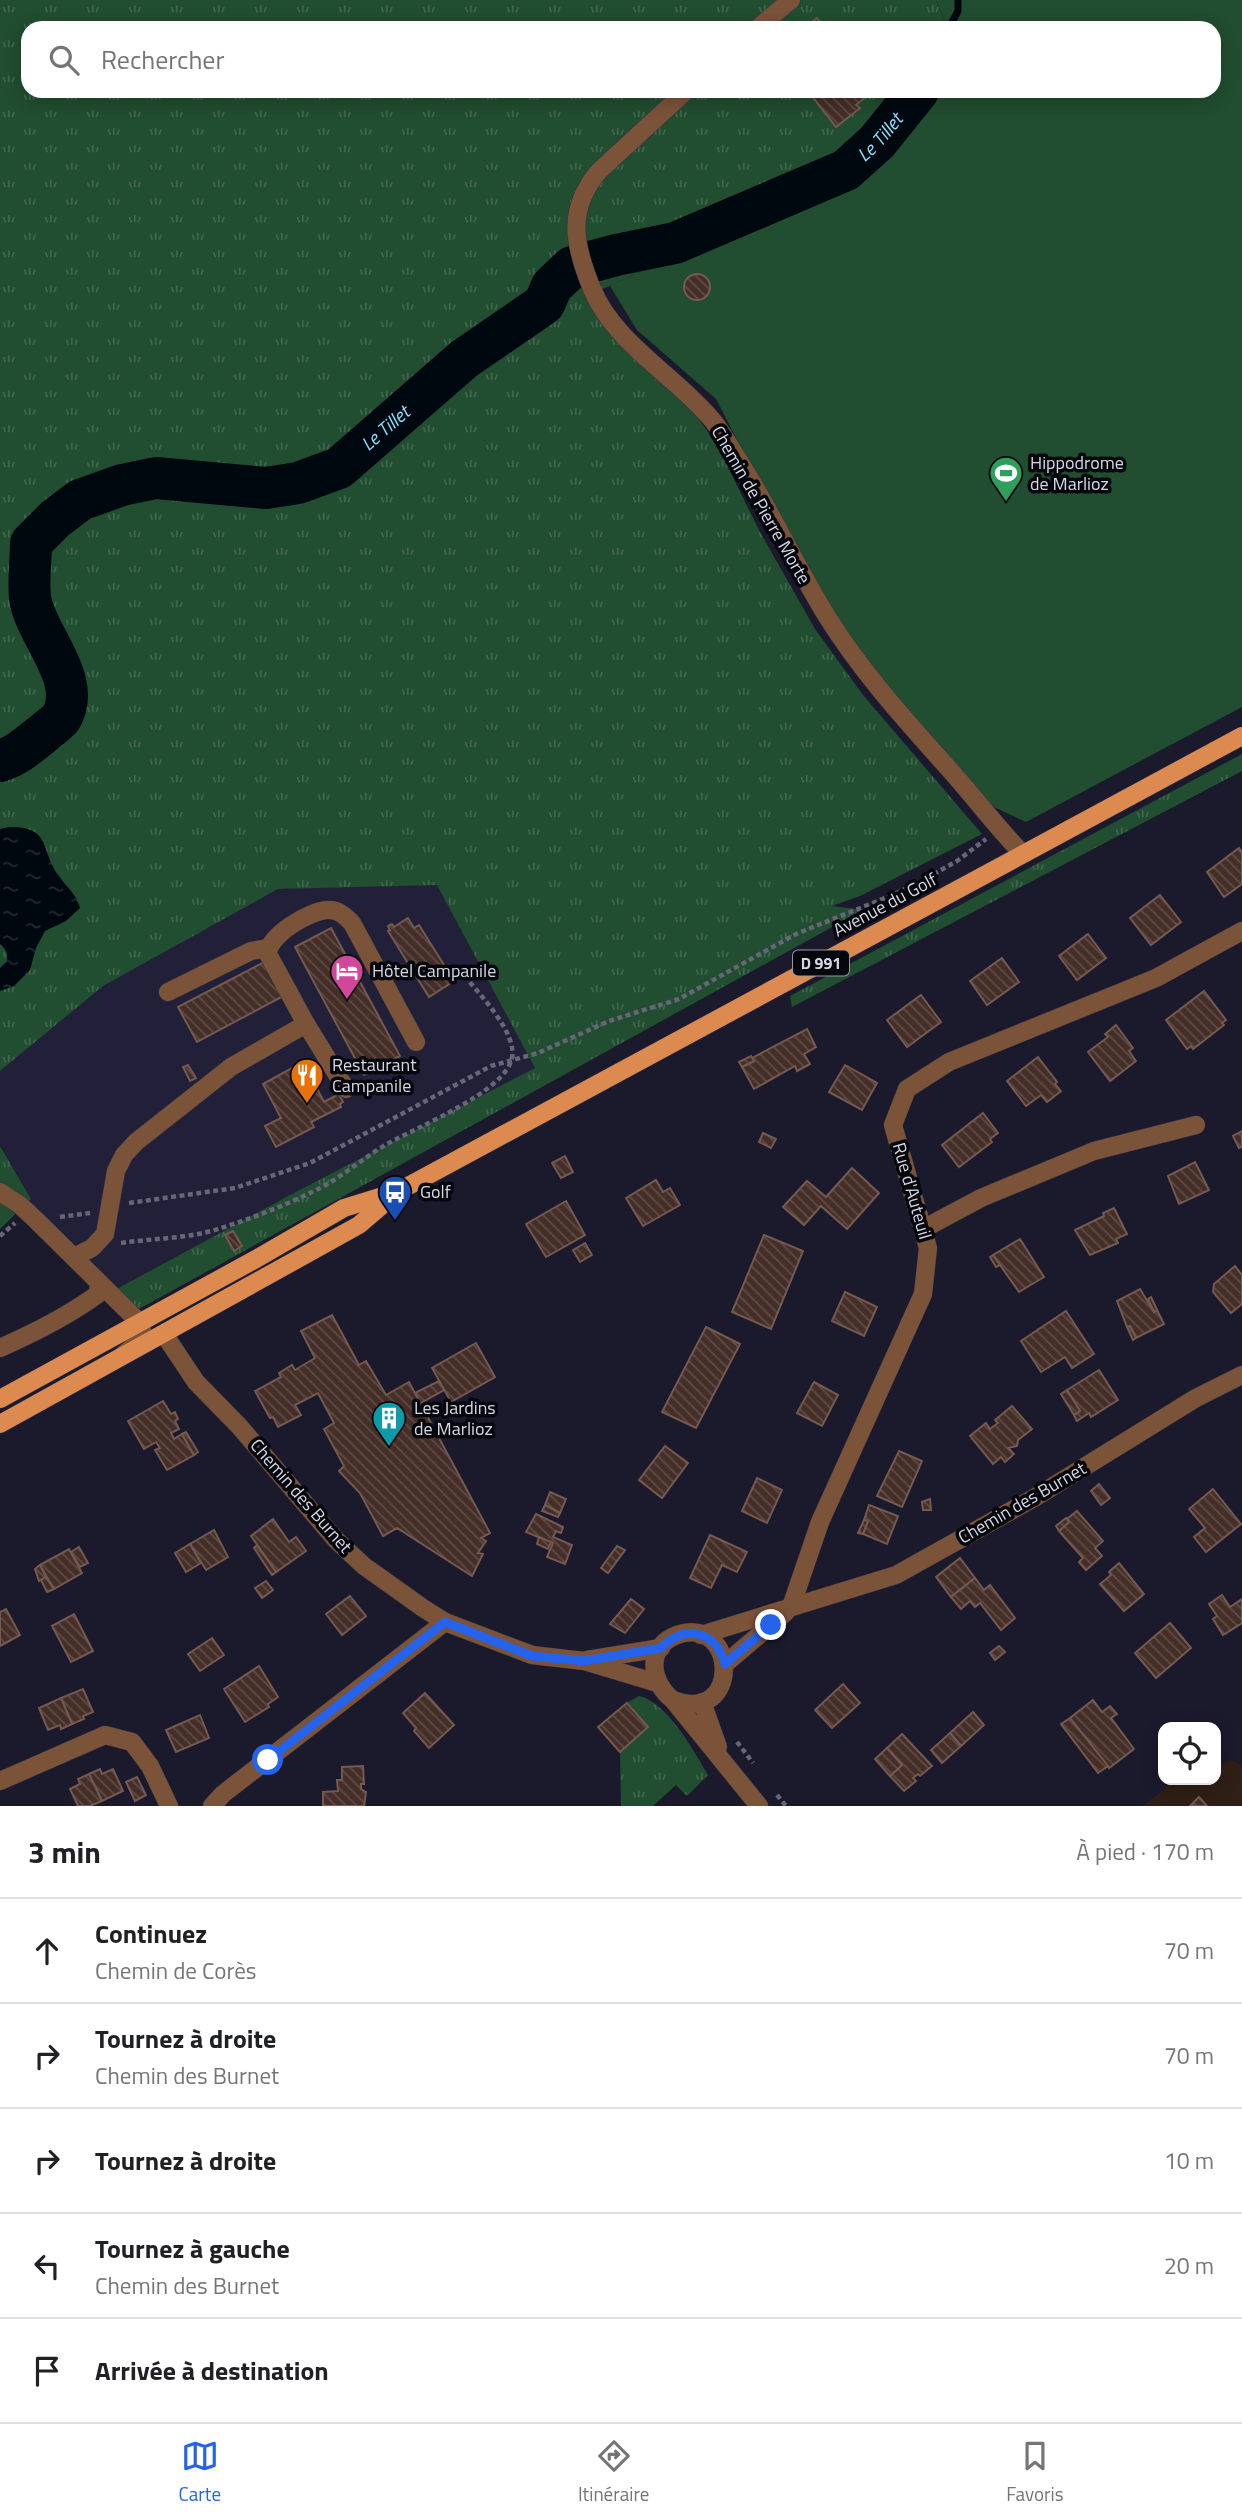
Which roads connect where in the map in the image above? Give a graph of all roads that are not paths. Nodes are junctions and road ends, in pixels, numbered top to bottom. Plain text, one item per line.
1 (791, 0) edge
2 (766, 21) edge
3 (678, 98) edge
4 (1242, 736) edge
5 (1023, 854) junction
6 (1242, 931) edge
7 (268, 948) junction
8 (167, 992) dead end
9 (306, 1024) junction
10 (416, 1042) dead end
11 (346, 1089) dead end
12 (1196, 1125) dead end
13 (399, 1191) junction
14 (0, 1192) edge
15 (923, 1229) junction
16 (74, 1257) junction
17 (99, 1284) junction
18 (139, 1322) junction
19 (164, 1334) junction
20 (0, 1348) edge
21 (120, 1358) junction
22 (1242, 1375) edge
23 (0, 1399) edge
24 (6, 1421) edge
25 (806, 1562) junction
26 (816, 1600) junction
27 (791, 1607) junction
28 (445, 1622) junction
29 (701, 1635) junction
30 (661, 1648) junction
31 (584, 1661) junction
32 (725, 1664) junction
33 (657, 1683) junction
34 (673, 1700) junction
35 (702, 1702) junction
36 (724, 1763) junction
37 (0, 1781) edge
38 (169, 1806) edge
39 (212, 1806) edge
40 (759, 1806) edge

1 - 2 street
3 - 5 street, Chemin de Pierre Morte
4 - 5 main road, Avenue du Golf / D 991
5 - 13 main road, Avenue du Golf / D 991
6 - 15 street, Rue d'Auteuil
7 - 8 street
7 - 9 street
7 - 10 street
9 - 11 street
9 - 16 street
12 - 15 street
13 - 18 main road
13 - 19 main road
14 - 16 street
15 - 25 street, Rue d'Auteuil
16 - 17 street
17 - 18 street
17 - 20 street
18 - 21 street
18 - 23 main road
19 - 21 main road
19 - 28 street, Chemin des Burnet
21 - 24 main road
22 - 26 street, Chemin des Burnet
25 - 26 street
25 - 27 street, Rue d'Auteuil
26 - 27 street, Chemin des Burnet
27 - 29 street, Chemin des Burnet
27 - 32 street, Chemin des Burnet
28 - 31 street, Chemin des Burnet
28 - 39 street
29 - 30 street
29 - 32 street
30 - 31 street, Chemin des Burnet
30 - 33 street
31 - 33 street, Chemin des Burnet
32 - 35 street
33 - 34 street
34 - 35 street
34 - 36 street
35 - 36 street
36 - 40 street
37 - 38 street

